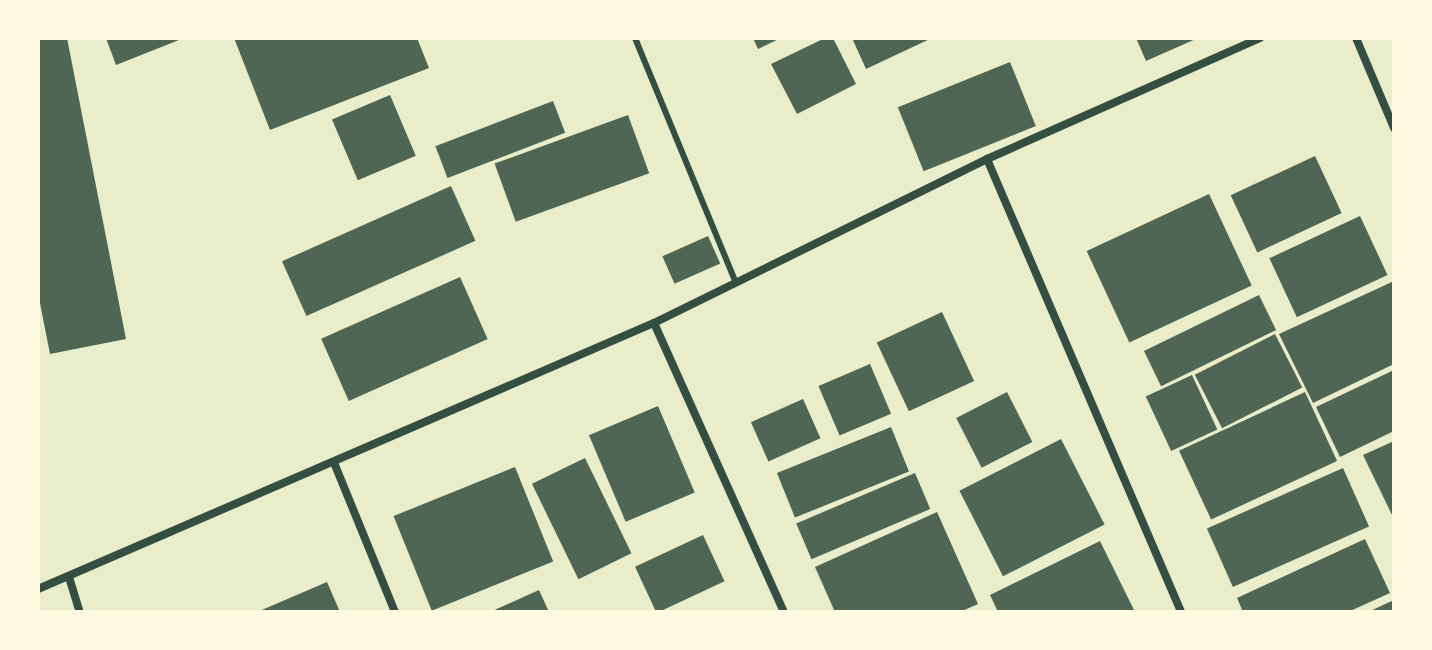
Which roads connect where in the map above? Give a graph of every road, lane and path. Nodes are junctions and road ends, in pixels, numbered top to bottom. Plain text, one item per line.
1 (635, 38) edge
2 (1260, 38) edge
3 (1356, 38) edge
4 (1394, 128) edge
5 (987, 159) junction
6 (736, 283) junction
7 (654, 323) junction
8 (335, 465) junction
9 (69, 577) junction
10 (38, 589) edge
11 (80, 612) edge
12 (395, 612) edge
13 (784, 612) edge
14 (1181, 612) edge

1 - 6 lane
2 - 5 street
3 - 4 street
5 - 6 street
5 - 14 street
6 - 7 street
7 - 8 street
7 - 13 street
8 - 9 street
8 - 12 street
9 - 10 street
9 - 11 street

